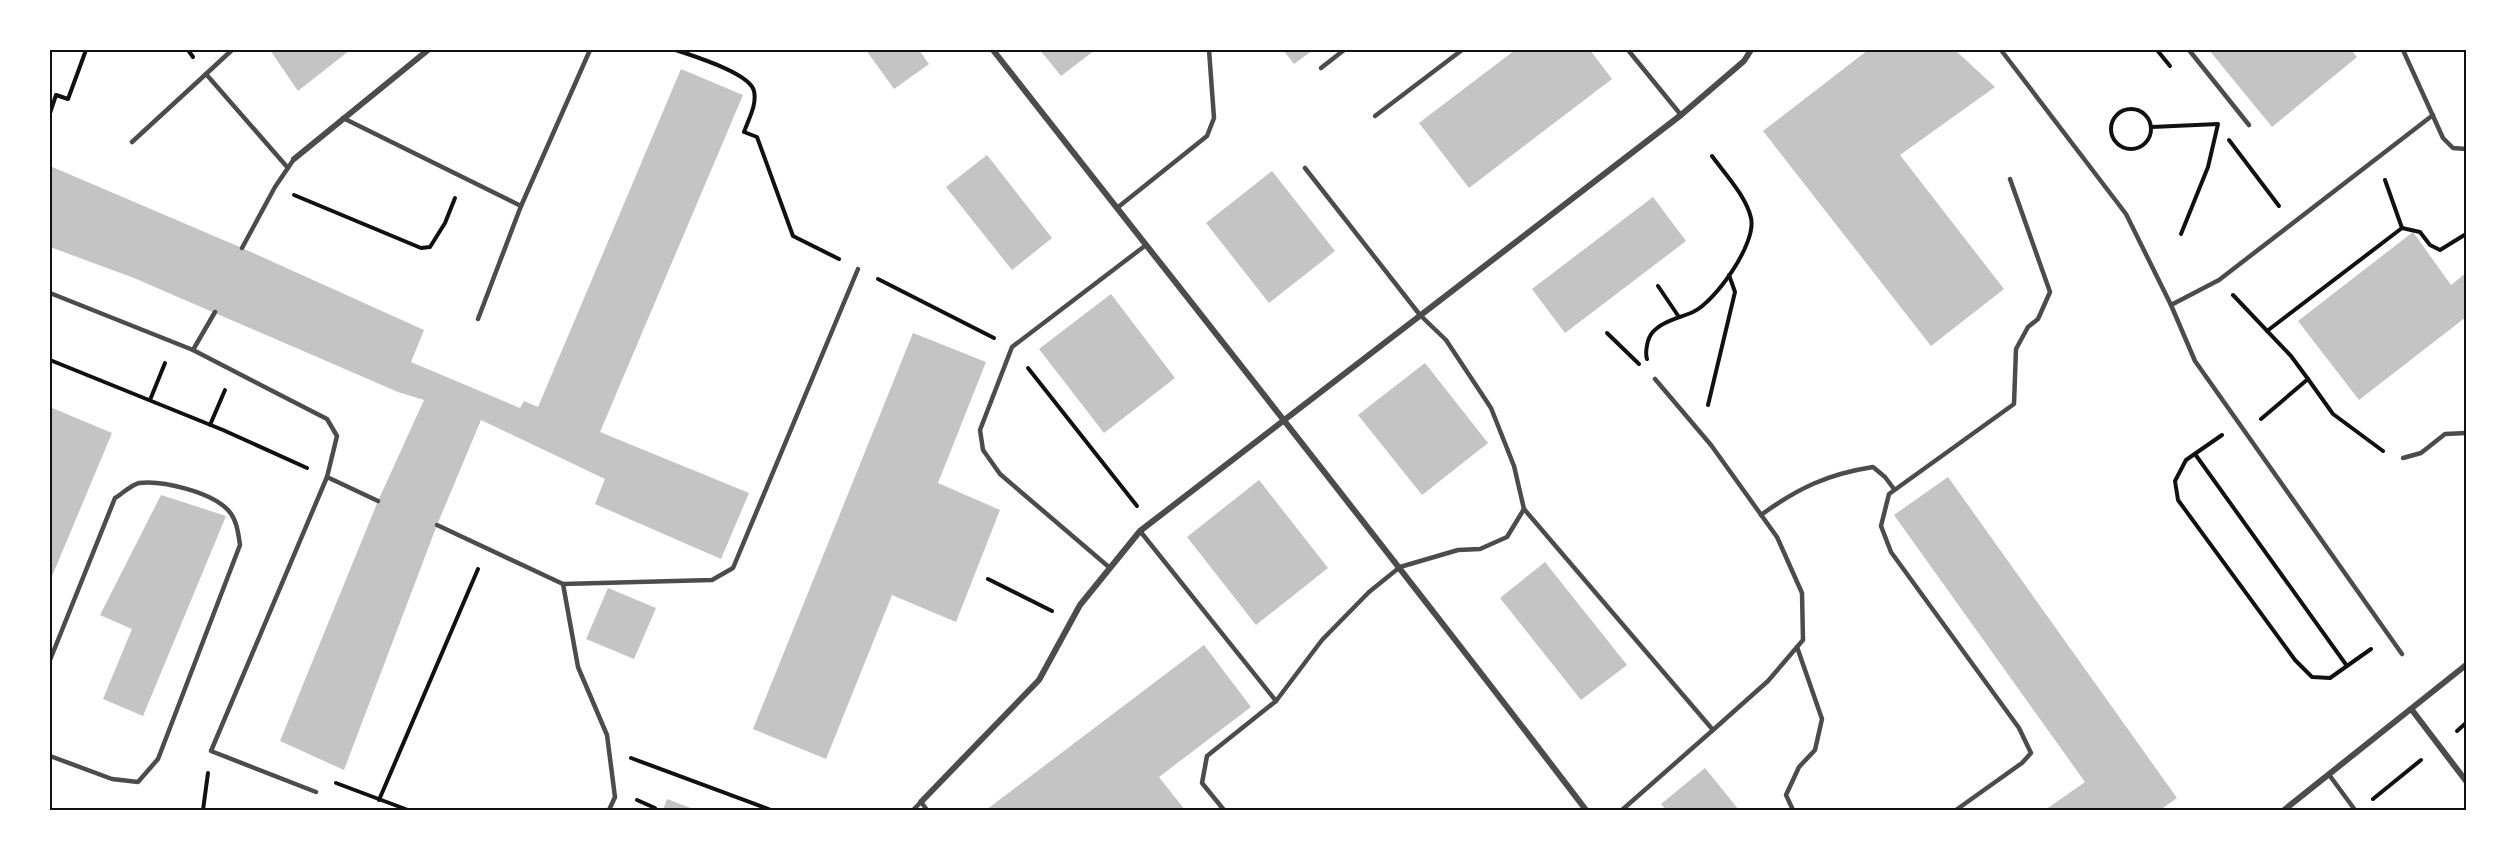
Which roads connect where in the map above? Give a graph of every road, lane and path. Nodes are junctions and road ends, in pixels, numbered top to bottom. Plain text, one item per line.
1 (86, 50) edge
2 (232, 50) edge
3 (428, 50) edge
4 (590, 50) edge
5 (676, 50) edge
6 (993, 50) edge
7 (1209, 50) edge
8 (1344, 50) edge
9 (1462, 50) edge
10 (1628, 50) edge
11 (1751, 50) edge
12 (2001, 50) edge
13 (2189, 50) edge
14 (2403, 50) edge
15 (1321, 68) dead end
16 (206, 74) junction
17 (50, 113) edge
18 (1681, 115) junction
19 (2433, 115) junction
20 (1376, 116) dead end
21 (343, 118) junction
22 (2218, 124) junction
23 (2249, 125) dead end
24 (2152, 127) junction
25 (132, 142) dead end
26 (2466, 149) edge
27 (1712, 156) dead end
28 (2377, 158) junction
29 (294, 159) joint
30 (288, 168) junction
31 (1305, 168) dead end
32 (463, 177) junction
33 (2010, 179) dead end
34 (275, 187) junction
35 (521, 206) junction
36 (1117, 208) junction
37 (2292, 224) junction
38 (2402, 228) junction
39 (2181, 234) dead end
40 (2466, 234) edge
41 (804, 241) dead end
42 (1146, 245) junction
43 (242, 248) dead end
44 (858, 269) dead end
45 (1729, 275) junction
46 (2219, 280) junction
47 (1658, 286) dead end
48 (50, 293) edge
49 (2171, 305) junction
50 (215, 312) dead end
51 (1420, 315) junction
52 (1679, 317) junction
53 (478, 319) dead end
54 (2267, 331) junction
55 (1607, 333) dead end
56 (173, 343) junction
57 (193, 350) junction
58 (50, 360) edge
59 (234, 371) junction
60 (1654, 379) junction
61 (2308, 379) junction
62 (150, 400) junction
63 (1282, 422) junction
64 (2239, 423) junction
65 (210, 425) junction
66 (2466, 433) edge
67 (1711, 445) junction
68 (2195, 454) junction
69 (2403, 458) joint
70 (327, 477) junction
71 (1894, 489) junction
72 (378, 501) dead end
73 (1524, 509) junction
74 (1761, 515) junction
75 (437, 525) dead end
76 (1140, 531) junction
77 (486, 549) junction
78 (1400, 567) junction
79 (1110, 568) junction
80 (988, 579) dead end
81 (563, 584) junction
82 (1034, 602) dead end
83 (2389, 636) junction
84 (1797, 647) junction
85 (2402, 654) dead end
86 (50, 660) edge
87 (2466, 665) edge
88 (2347, 666) junction
89 (1276, 701) junction
90 (2412, 710) junction
91 (2466, 723) edge
92 (1713, 730) junction
93 (2439, 746) junction
94 (211, 751) junction
95 (50, 756) edge
96 (654, 765) dead end
97 (2330, 776) junction
98 (2466, 781) edge
99 (316, 792) joint
100 (379, 800) junction
101 (921, 802) junction
102 (2367, 803) dead end
103 (203, 810) edge
104 (408, 810) edge
105 (609, 810) edge
106 (771, 810) edge
107 (913, 810) edge
108 (927, 810) edge
109 (1224, 810) edge
110 (1586, 810) edge
111 (1622, 810) edge
112 (1793, 810) edge
113 (1956, 810) edge
114 (2284, 810) edge
115 (2355, 810) edge

1 - 17 path
2 - 16 lane
3 - 21 street
4 - 35 lane
5 - 41 path
6 - 36 street
7 - 36 lane
8 - 15 lane
9 - 20 lane
10 - 18 lane
11 - 18 street
12 - 49 lane
13 - 23 lane
14 - 19 lane
16 - 25 lane
16 - 30 lane
18 - 51 street
19 - 26 lane
19 - 28 lane
21 - 29 street
21 - 32 lane
22 - 24 path
22 - 37 path
22 - 39 path
24 - 24 path
27 - 45 path
28 - 37 lane
28 - 38 path
29 - 30 lane
30 - 34 lane
31 - 51 lane
32 - 34 path
32 - 35 lane
33 - 71 lane
34 - 43 lane
35 - 53 lane
36 - 42 street
37 - 46 lane
38 - 40 path
38 - 54 path
42 - 63 street
42 - 79 lane
44 - 81 lane
45 - 52 path
45 - 67 path
46 - 49 lane
46 - 54 path
47 - 52 path
48 - 56 lane
49 - 64 lane
50 - 57 lane
51 - 63 street
51 - 73 lane
52 - 60 path
54 - 61 path
55 - 60 path
56 - 57 lane
56 - 62 path
57 - 59 lane
58 - 62 path
59 - 65 path
59 - 70 lane
60 - 67 lane
61 - 64 path
61 - 69 path
62 - 65 path
63 - 76 street
63 - 78 street
64 - 68 path
64 - 83 lane
65 - 70 path
66 - 69 lane
67 - 74 lane
68 - 88 path
68 - 88 path
70 - 72 lane
70 - 94 lane
71 - 74 lane
71 - 113 lane
73 - 78 lane
73 - 92 lane
74 - 84 lane
75 - 77 lane
76 - 79 street
76 - 89 lane
77 - 81 lane
77 - 100 path
78 - 89 lane
78 - 110 street
79 - 101 street
80 - 82 path
81 - 105 lane
83 - 85 lane
83 - 88 path
84 - 92 lane
84 - 112 lane
86 - 95 lane
87 - 90 street
89 - 109 lane
90 - 93 street
90 - 97 street
91 - 93 path
92 - 111 lane
93 - 98 street
93 - 102 path
94 - 99 lane
94 - 103 path
96 - 106 path
97 - 114 street
97 - 115 lane
99 - 100 path
100 - 104 path
101 - 107 lane
101 - 108 lane

